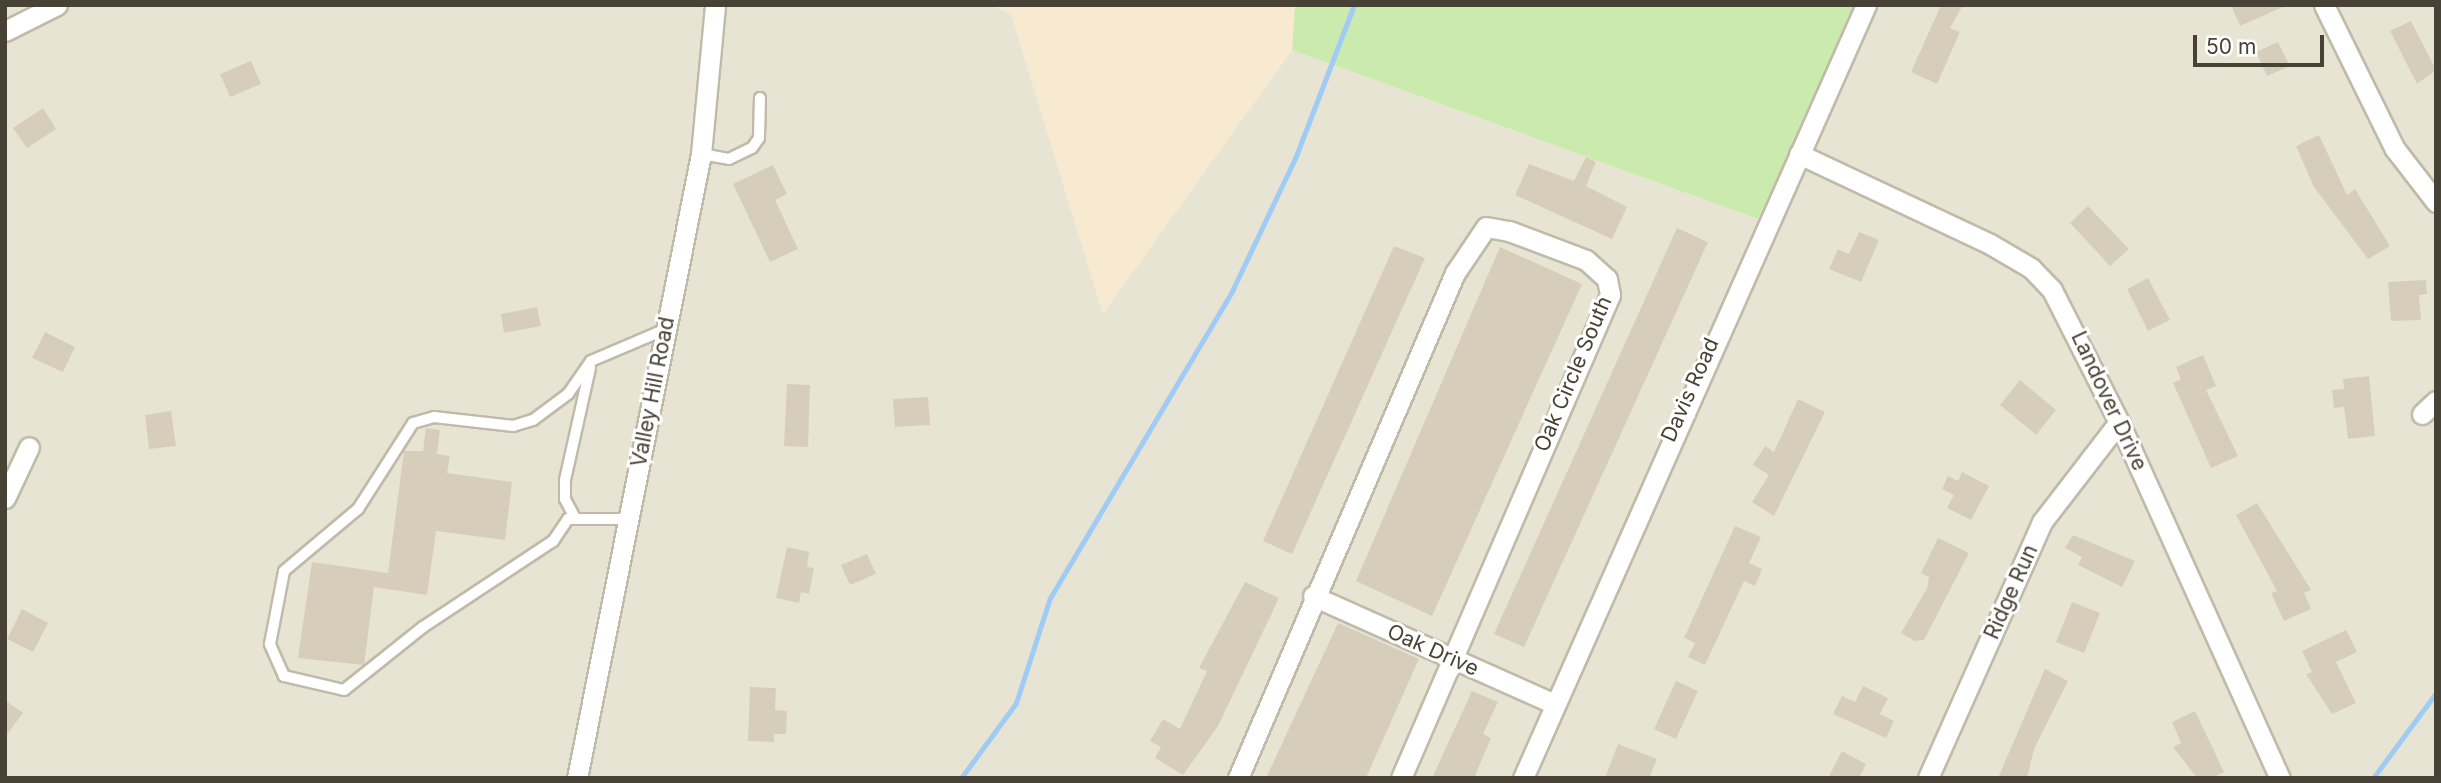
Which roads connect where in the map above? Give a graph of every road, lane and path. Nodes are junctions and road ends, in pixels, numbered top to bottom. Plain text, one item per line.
1 (57, 5) edge
2 (715, 5) edge
3 (1866, 5) edge
4 (2324, 5) edge
5 (5, 31) edge
6 (760, 98) dead end
7 (701, 154) junction
8 (1799, 154) junction
9 (2436, 202) edge
10 (666, 329) junction
11 (591, 361) junction
12 (2119, 422) junction
13 (29, 447) dead end
14 (5, 498) edge
15 (574, 516) junction
16 (627, 519) junction
17 (1313, 596) junction
18 (1451, 658) junction
19 (1553, 704) junction
20 (577, 778) edge
21 (1238, 778) edge
22 (1401, 778) edge
23 (1523, 778) edge
24 (1928, 778) edge
25 (2280, 778) edge

1 - 5 street
2 - 7 street, Valley Hill Road
3 - 8 street, Davis Road
4 - 9 street
6 - 7 lane
7 - 10 street, Valley Hill Road
8 - 12 street, Landover Drive
8 - 19 street, Davis Road
10 - 11 lane
10 - 16 street, Valley Hill Road
11 - 15 lane
11 - 15 lane
12 - 24 street, Ridge Run
12 - 25 street, Landover Drive
13 - 14 street
15 - 16 lane
16 - 20 street, Valley Hill Road
17 - 18 street, Oak Drive
17 - 18 street, Oak Circle South
17 - 21 street
18 - 19 street, Oak Drive
18 - 22 street
19 - 23 street, Davis Road

